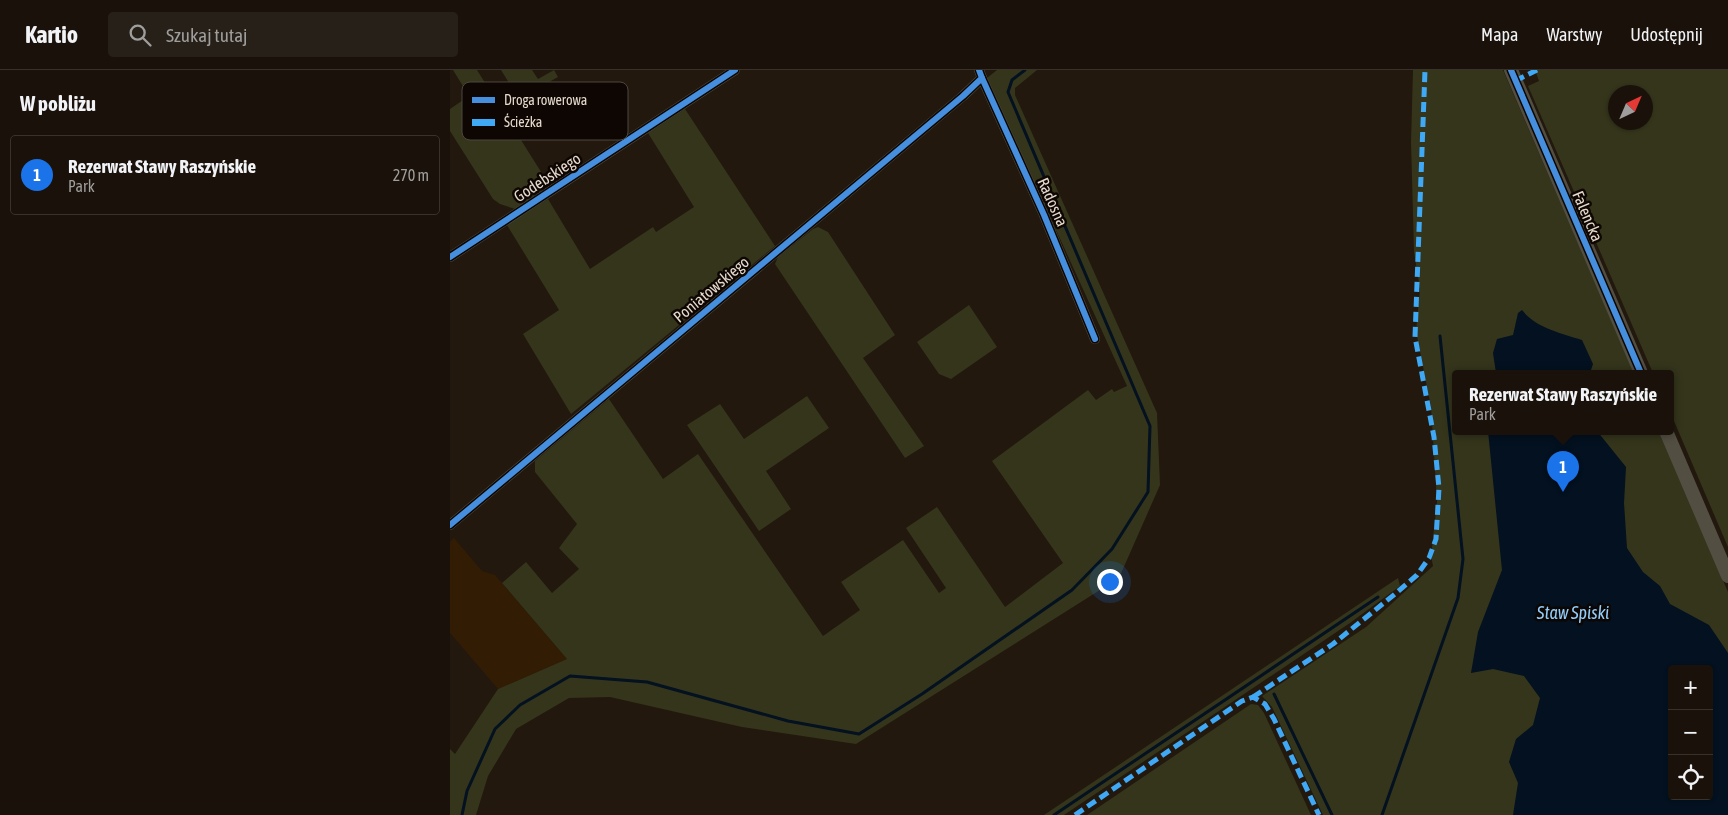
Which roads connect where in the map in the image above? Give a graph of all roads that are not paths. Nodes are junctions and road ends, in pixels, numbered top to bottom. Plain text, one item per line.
1 (735, 70) edge
2 (1511, 70) edge
3 (981, 74) edge
4 (450, 257) edge
5 (1095, 339) dead end
6 (1640, 370) edge
7 (1668, 435) edge
8 (450, 525) edge
9 (1728, 576) edge

1 - 4 street, Godebskiego
2 - 6 street, Falencka
3 - 5 street, Radosna
3 - 8 street, Poniatowskiego
7 - 9 street

